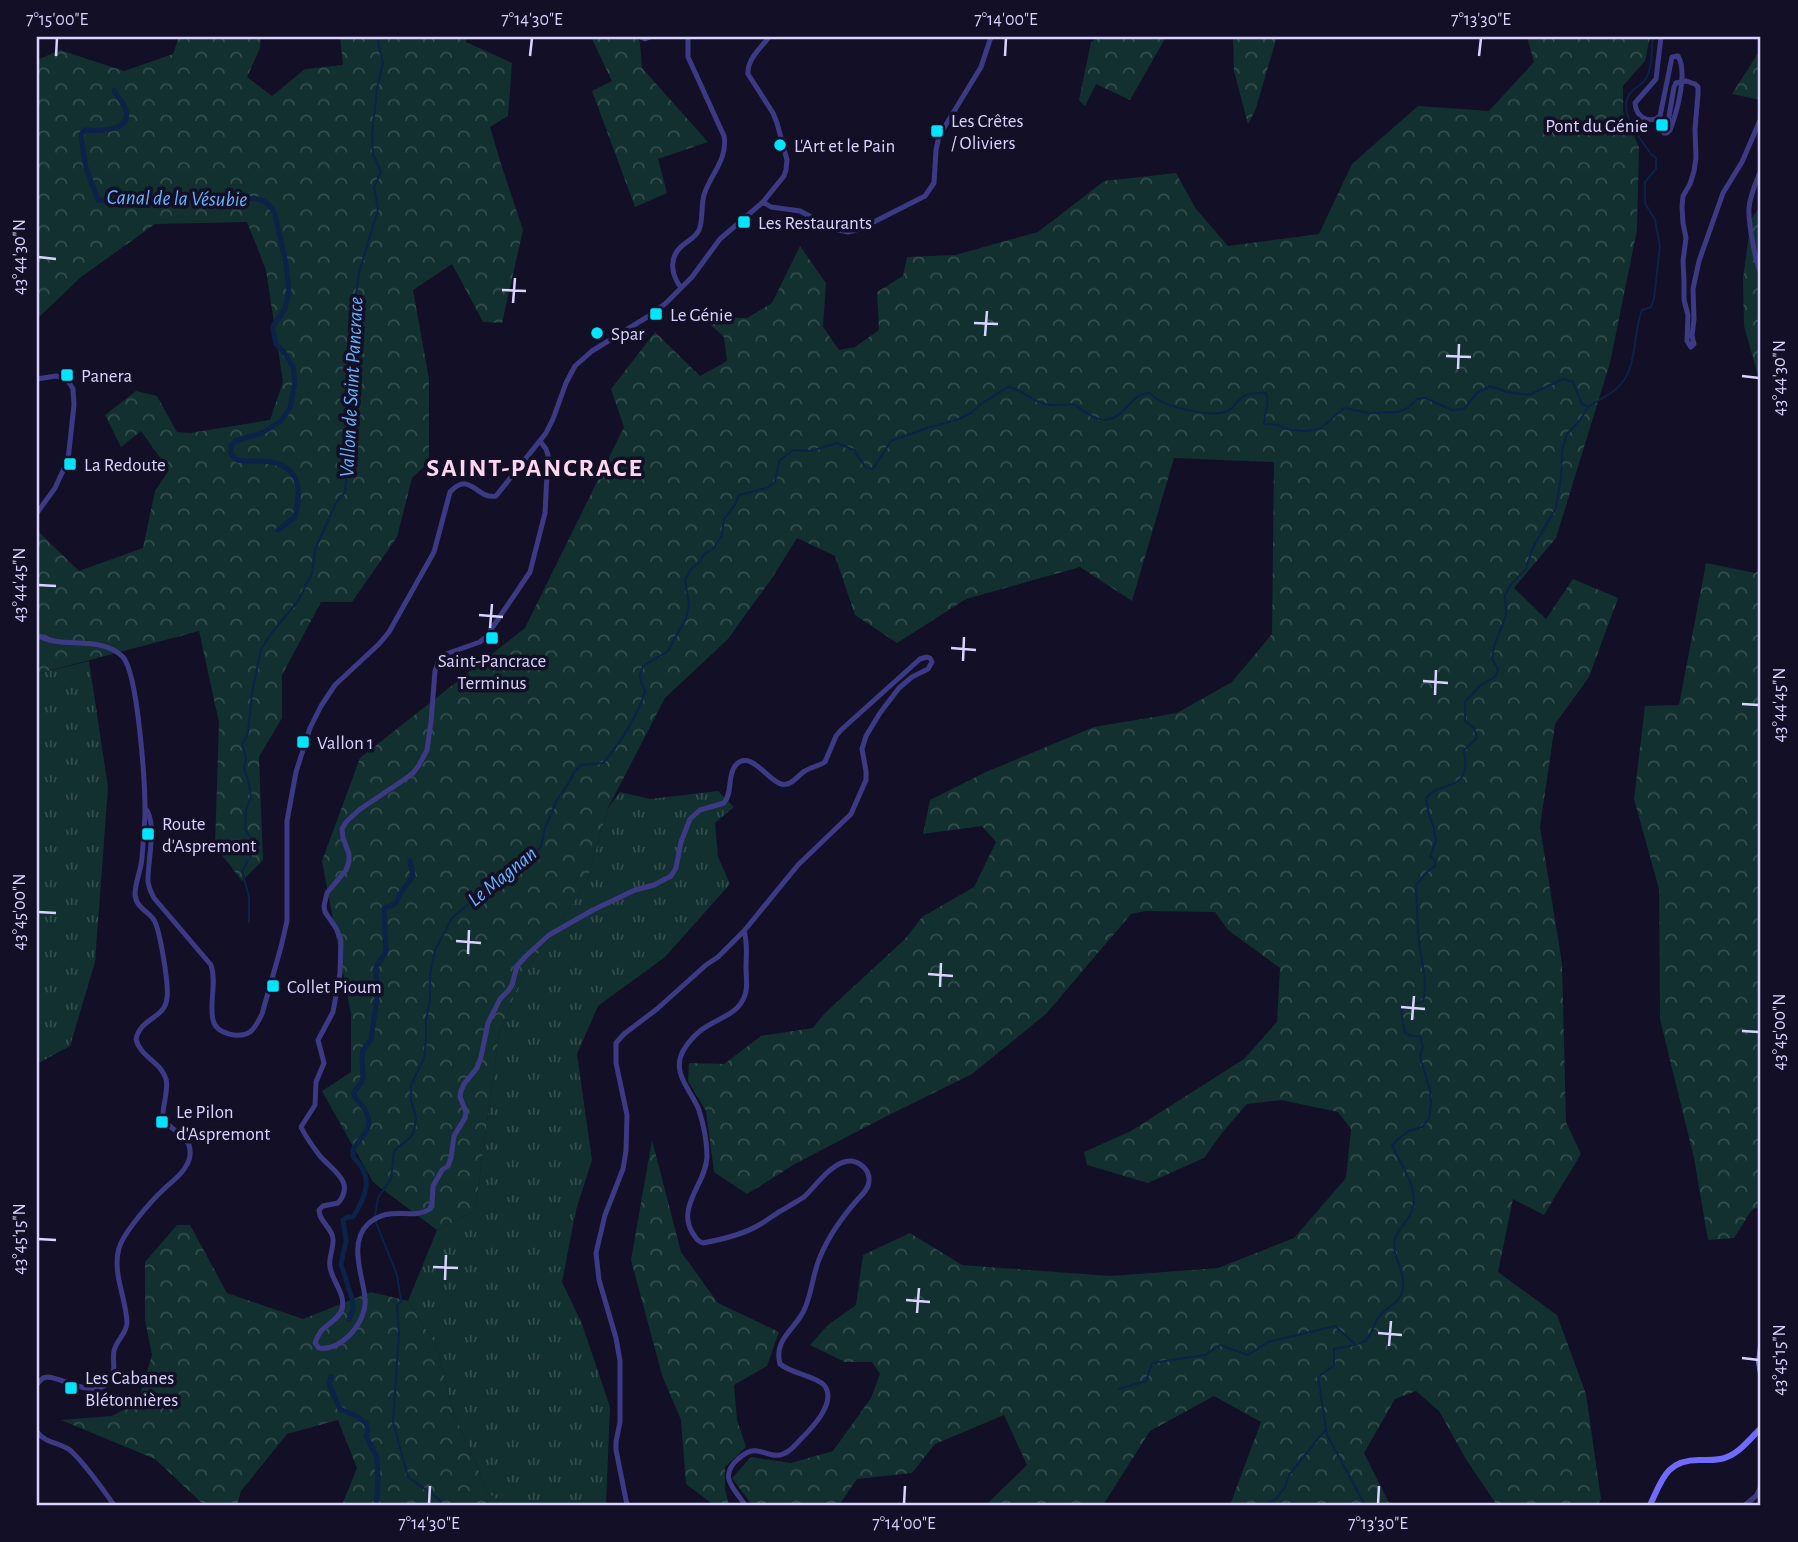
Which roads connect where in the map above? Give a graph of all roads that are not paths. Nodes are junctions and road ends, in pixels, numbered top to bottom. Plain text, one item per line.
1 (641, 37) edge
2 (650, 37) edge
3 (688, 37) edge
4 (769, 37) edge
5 (991, 37) edge
6 (1661, 37) edge
7 (1761, 118) edge
8 (1761, 170) edge
9 (762, 202) junction
10 (1761, 273) edge
11 (681, 288) junction
12 (37, 379) edge
13 (540, 441) junction
14 (37, 513) edge
15 (37, 635) edge
16 (145, 808) junction
17 (744, 931) junction
18 (1761, 1346) edge
19 (1760, 1362) edge
20 (1761, 1374) edge
21 (37, 1384) edge
22 (1761, 1428) edge
23 (37, 1432) edge
24 (1761, 1486) edge
25 (114, 1505) edge
26 (626, 1505) edge
27 (745, 1505) edge
28 (1650, 1505) edge
29 (1745, 1505) edge

1 - 2 street
3 - 11 street
4 - 9 street
5 - 9 street
6 - 7 street, bridge
8 - 10 street
9 - 11 street
11 - 13 street
12 - 14 street
13 - 16 street
13 - 17 street
15 - 16 street
16 - 21 street
17 - 26 street
17 - 27 street
18 - 19 main road
19 - 20 main road
22 - 28 main road
23 - 25 street
24 - 29 street

